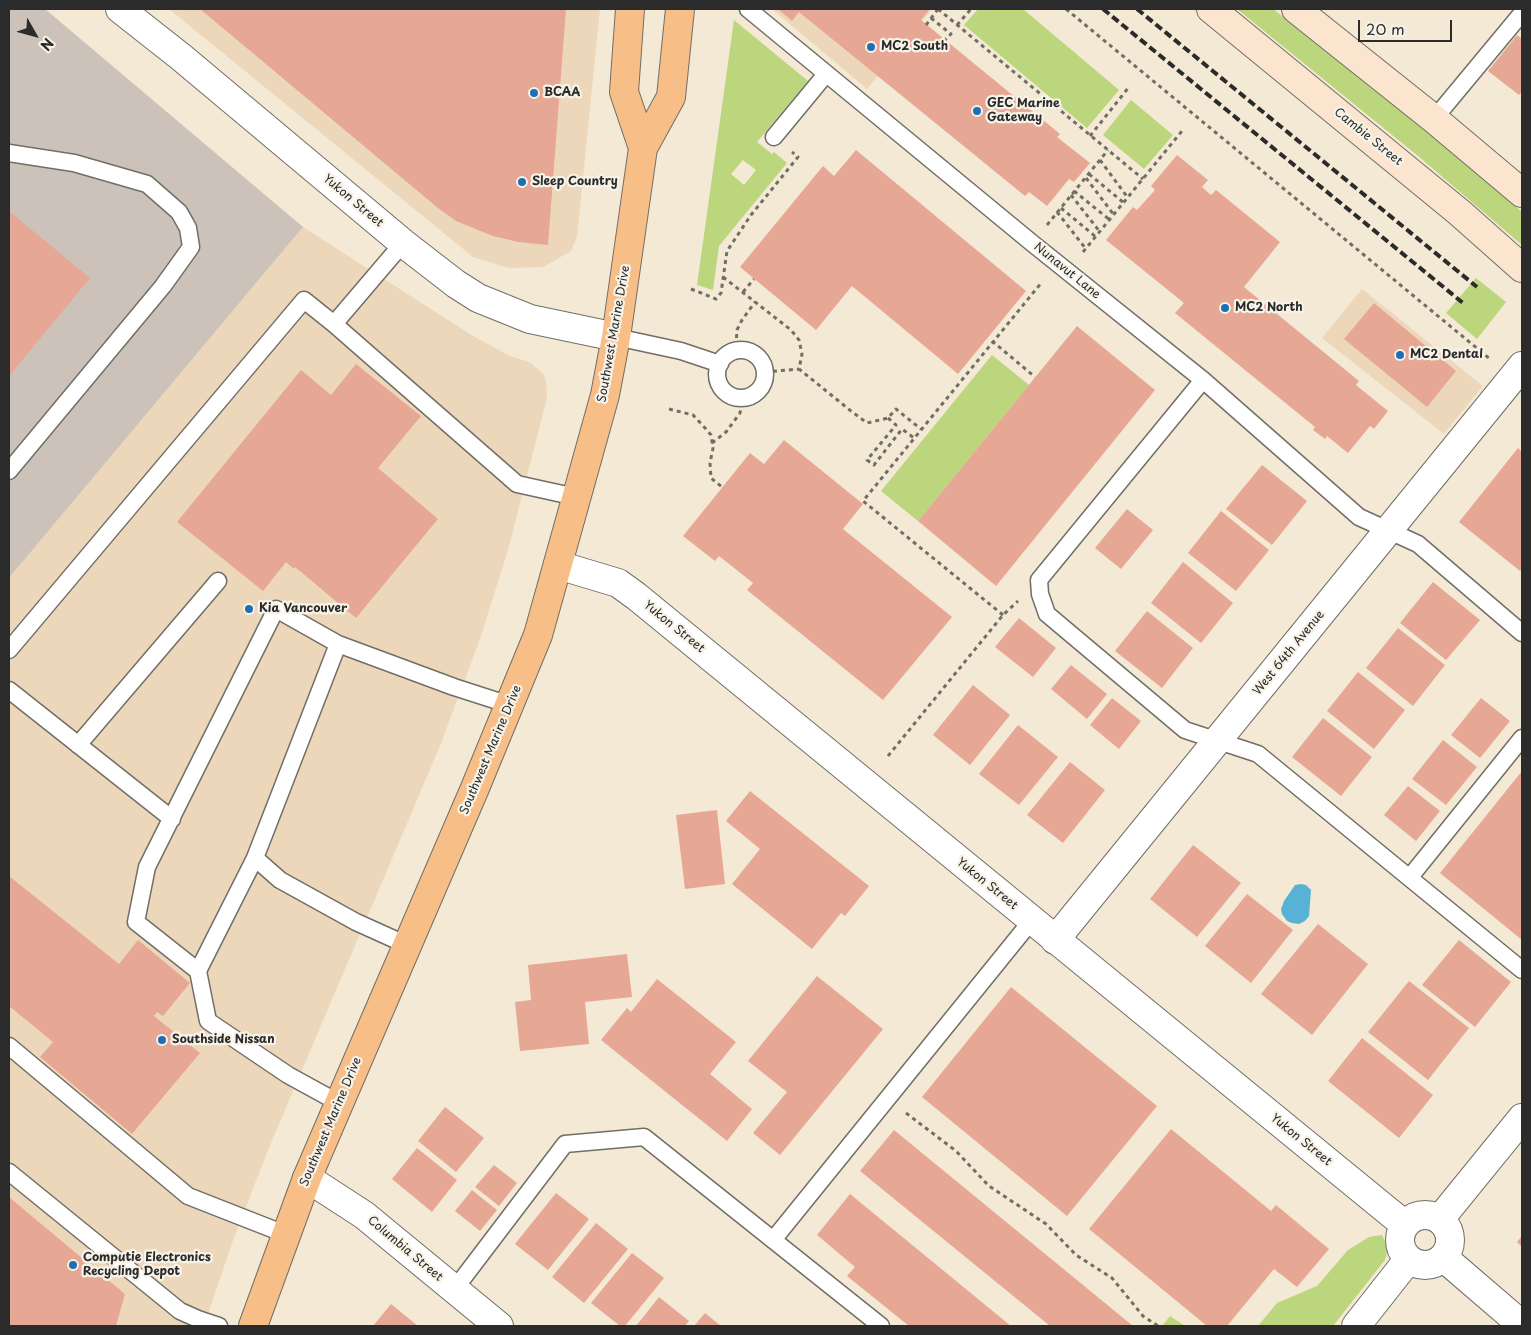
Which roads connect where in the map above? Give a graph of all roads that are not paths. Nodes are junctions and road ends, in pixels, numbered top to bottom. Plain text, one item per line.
1 (120, 9) edge
2 (630, 9) edge
3 (680, 9) edge
4 (748, 9) edge
5 (1211, 9) edge
6 (1296, 9) edge
7 (1522, 13) edge
8 (826, 74) junction
9 (1434, 119) junction
10 (774, 138) road end
11 (643, 148) junction
12 (9, 153) edge
13 (1522, 194) edge
14 (403, 243) junction
15 (1522, 268) edge
16 (334, 324) junction
17 (616, 337) junction
18 (720, 364) junction
19 (1522, 366) edge
20 (1204, 380) junction
21 (9, 471) edge
22 (576, 497) junction
23 (1388, 531) junction
24 (558, 565) junction
25 (218, 581) dead end
26 (1522, 633) edge
27 (338, 644) junction
28 (9, 650) edge
29 (9, 690) edge
30 (510, 705) junction
31 (1522, 738) edge
32 (1217, 741) junction
33 (78, 745) junction
34 (172, 819) junction
35 (255, 858) junction
36 (1410, 877) junction
37 (1032, 920) junction
38 (1055, 940) junction
39 (407, 945) junction
40 (1522, 970) edge
41 (198, 971) junction
42 (9, 1046) edge
43 (339, 1104) junction
44 (1522, 1118) edge
45 (9, 1172) edge
46 (307, 1178) junction
47 (1440, 1219) junction
48 (1405, 1225) junction
49 (285, 1234) junction
50 (773, 1240) junction
51 (1444, 1258) junction
52 (1408, 1260) junction
53 (454, 1290) junction
54 (1522, 1325) edge
55 (219, 1326) edge
56 (253, 1326) edge
57 (499, 1326) edge
58 (881, 1326) edge
59 (1356, 1326) edge

1 - 14 street, Yukon Street
2 - 11 main road, Southwest Marine Drive
3 - 11 main road, Southwest Marine Drive
4 - 8 lane, Nunavut Lane
5 - 15 main road, Cambie Street
6 - 9 main road
7 - 9 lane
8 - 10 lane
8 - 20 lane, Nunavut Lane
9 - 13 main road
11 - 17 main road, Southwest Marine Drive
12 - 21 lane
14 - 16 lane
14 - 17 street, Yukon Street
16 - 22 lane
16 - 28 lane
17 - 18 lane
17 - 22 main road, Southwest Marine Drive
18 - 18 lane
19 - 23 street, West 64th Avenue
20 - 23 lane, Nunavut Lane
20 - 32 lane
22 - 24 main road, Southwest Marine Drive
23 - 26 lane, Nunavut Lane
23 - 32 street, West 64th Avenue
24 - 30 main road, Southwest Marine Drive
24 - 37 street, Yukon Street
25 - 33 lane
27 - 30 lane
27 - 34 lane
27 - 35 lane
29 - 33 lane
30 - 39 main road, Southwest Marine Drive
31 - 36 lane
32 - 36 lane
32 - 38 street, West 64th Avenue
33 - 34 lane
34 - 41 lane
35 - 39 lane
35 - 41 lane
36 - 40 lane
37 - 38 street, Yukon Street
37 - 50 lane
38 - 48 street, Yukon Street
39 - 43 main road, Southwest Marine Drive
41 - 43 lane
42 - 49 lane
43 - 46 main road, Southwest Marine Drive
44 - 47 street
45 - 55 lane
46 - 49 main road, Southwest Marine Drive
46 - 53 street, Columbia Street
47 - 48 street
47 - 51 street
48 - 52 street
49 - 56 main road, Southwest Marine Drive
50 - 53 lane
50 - 58 lane
51 - 52 street
51 - 54 street
52 - 59 street
53 - 57 street, Columbia Street

